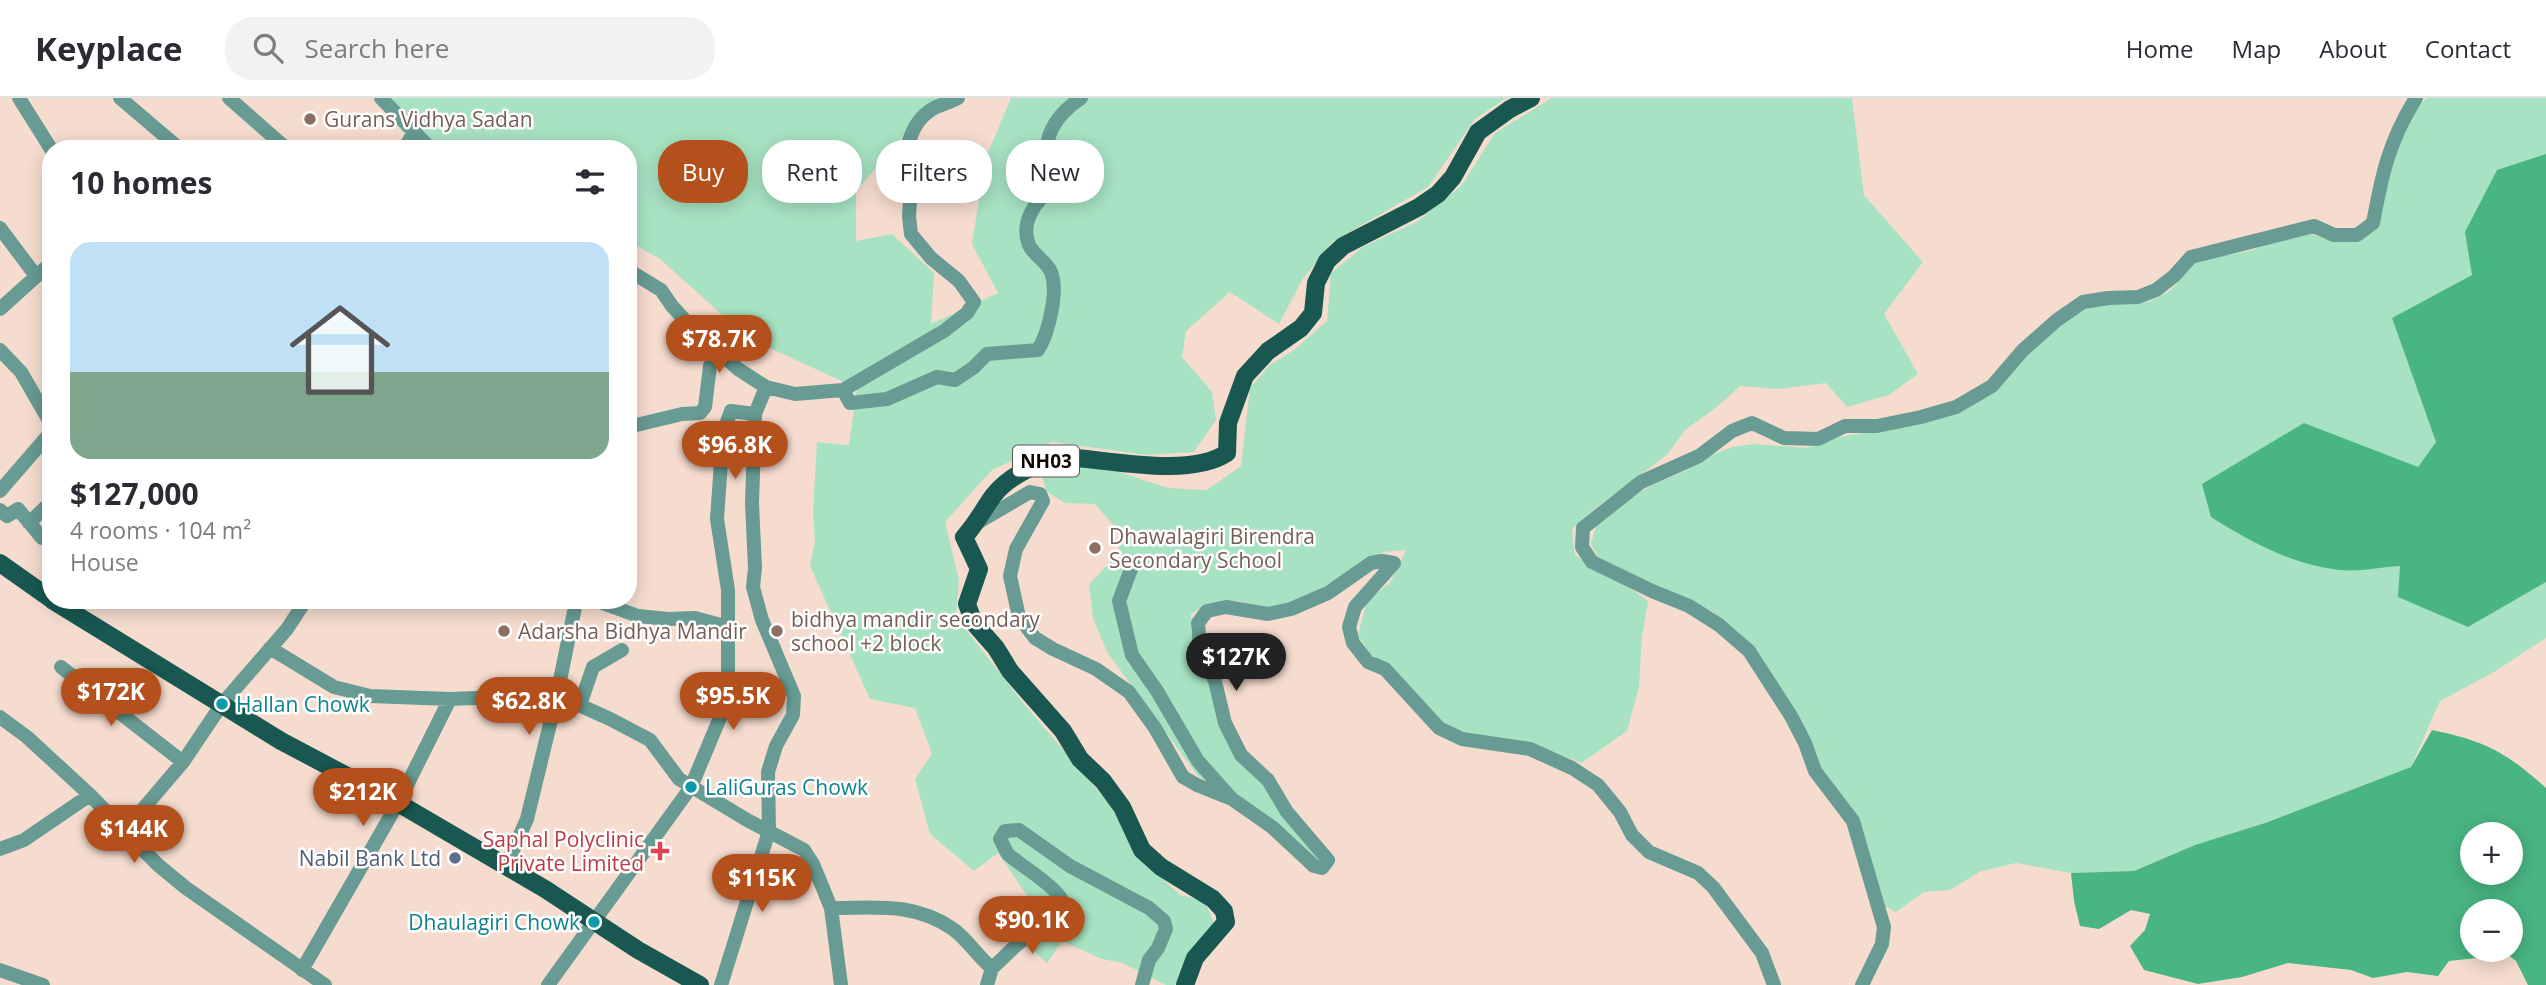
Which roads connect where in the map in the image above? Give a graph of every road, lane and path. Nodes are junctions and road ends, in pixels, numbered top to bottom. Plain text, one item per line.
1 (19, 98) edge
2 (120, 98) edge
3 (229, 98) edge
4 (382, 98) edge
5 (958, 98) edge
6 (1081, 98) edge
7 (1531, 98) edge
8 (2416, 98) edge
9 (415, 131) junction
10 (45, 140) edge
11 (169, 140) edge
12 (277, 140) edge
13 (410, 140) edge
14 (423, 140) edge
15 (0, 228) edge
16 (42, 271) edge
17 (637, 275) edge
18 (36, 276) junction
19 (0, 309) edge
20 (0, 350) edge
21 (718, 351) junction
22 (766, 387) junction
23 (843, 390) junction
24 (42, 408) edge
25 (755, 414) junction
26 (637, 428) edge
27 (42, 442) edge
28 (0, 491) edge
29 (0, 510) edge
30 (42, 511) edge
31 (29, 523) junction
32 (976, 524) junction
33 (42, 538) dead end
34 (0, 563) edge
35 (1133, 564) dead end
36 (753, 587) junction
37 (728, 590) junction
38 (42, 593) edge
39 (66, 609) edge
40 (300, 609) edge
41 (575, 609) edge
42 (620, 609) edge
43 (728, 627) junction
44 (270, 648) junction
45 (622, 650) dead end
46 (61, 667) dead end
47 (557, 695) junction
48 (450, 699) junction
49 (222, 704) junction
50 (580, 705) junction
51 (0, 717) edge
52 (183, 762) junction
53 (691, 787) junction
54 (90, 795) junction
55 (1232, 799) junction
56 (398, 803) junction
57 (125, 830) junction
58 (769, 831) junction
59 (0, 849) edge
60 (506, 866) junction
61 (831, 908) junction
62 (594, 922) junction
63 (992, 968) junction
64 (0, 970) edge
65 (302, 970) junction
66 (43, 985) edge
67 (325, 985) edge
68 (548, 985) edge
69 (700, 985) edge
70 (721, 985) edge
71 (841, 985) edge
72 (987, 985) edge
73 (1142, 985) edge
74 (1185, 985) edge
75 (1774, 985) edge
76 (1862, 985) edge

1 - 10 street
2 - 11 street
3 - 12 street
4 - 9 street
5 - 23 street
6 - 23 street
7 - 32 main road, NH03
8 - 76 street
9 - 13 street
9 - 14 street
15 - 18 street
16 - 18 street
17 - 21 street
18 - 19 street
20 - 24 street
21 - 22 street
21 - 26 street
22 - 23 street
22 - 25 street
25 - 36 street
25 - 37 street
27 - 28 street
29 - 31 street
30 - 31 street
31 - 33 street
32 - 55 street
32 - 74 main road, NH03
34 - 38 main road
35 - 55 street
36 - 37 street
36 - 58 street
37 - 43 street
39 - 49 main road
40 - 44 street
41 - 47 street
42 - 43 street
43 - 53 street
44 - 48 street
44 - 49 street
45 - 50 street
46 - 52 street
47 - 48 street
47 - 50 street
47 - 60 street
48 - 56 street
49 - 52 street
49 - 56 main road
50 - 53 street
51 - 54 street
52 - 57 street
53 - 58 street
53 - 62 street
54 - 57 street
54 - 59 street
55 - 75 street
56 - 60 main road
56 - 65 street
57 - 65 street
58 - 61 street
58 - 70 street
60 - 62 main road
61 - 63 street
61 - 71 street
62 - 68 street
62 - 69 main road
63 - 72 street
63 - 73 street
64 - 66 street
65 - 67 street

